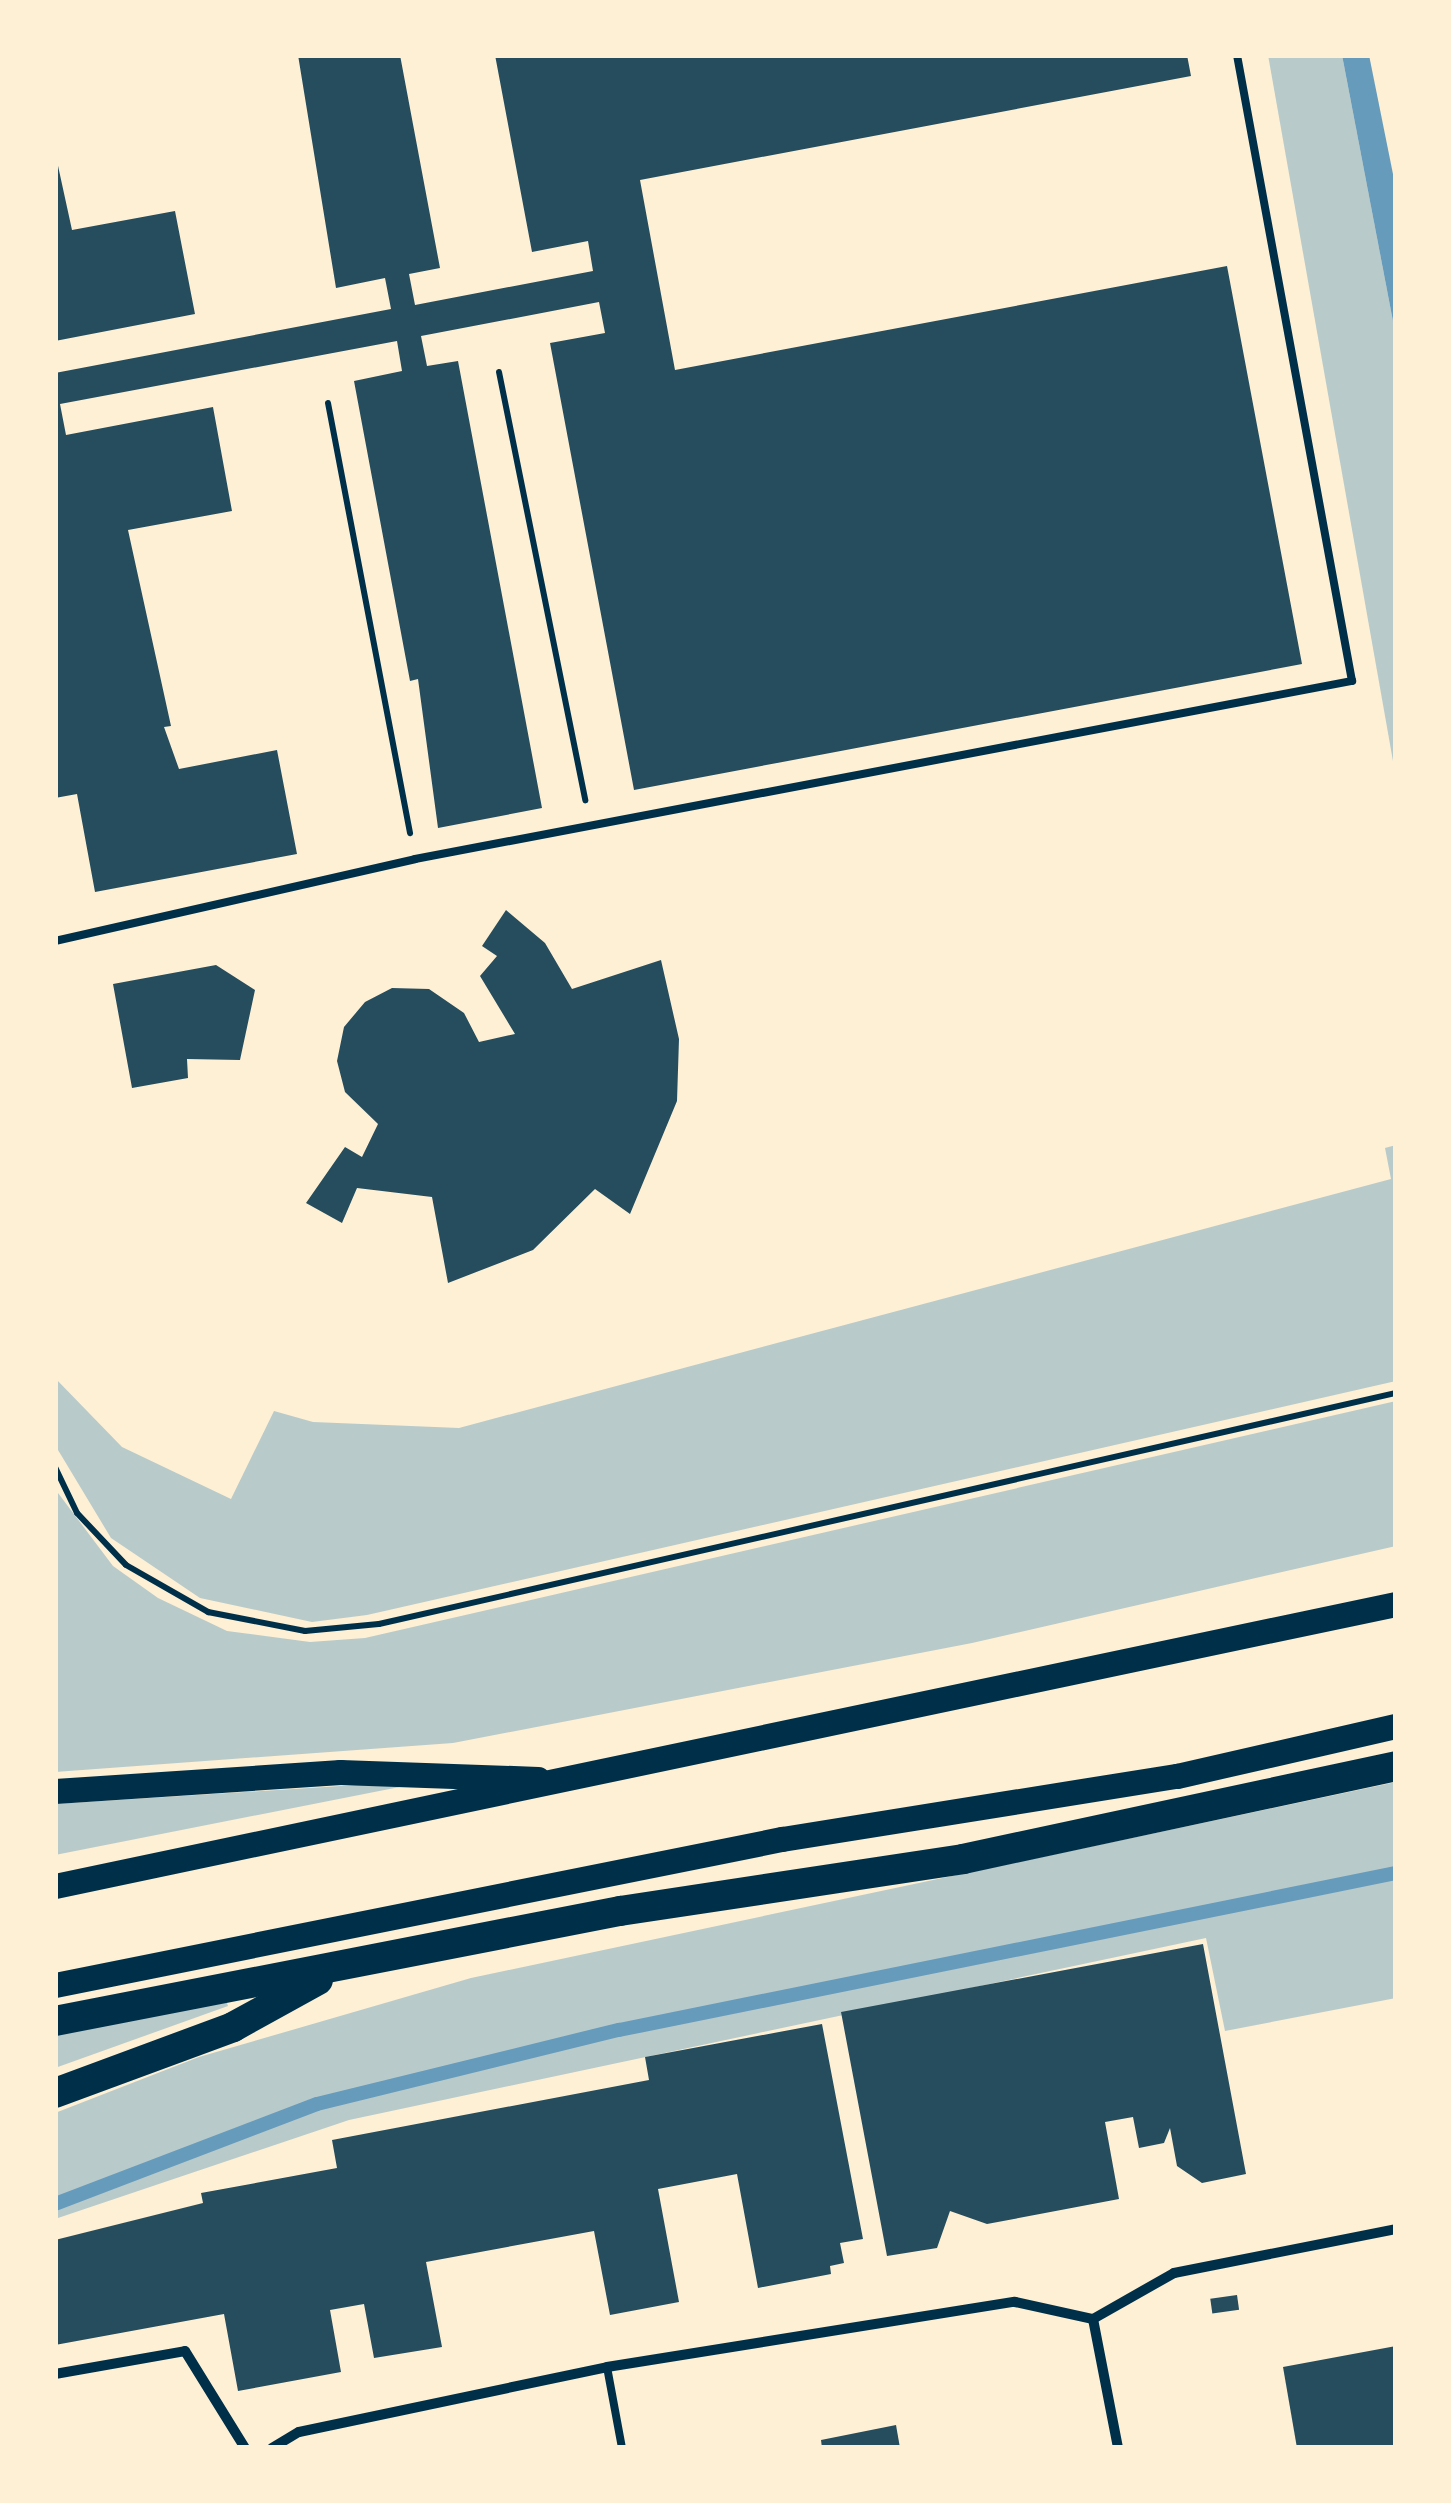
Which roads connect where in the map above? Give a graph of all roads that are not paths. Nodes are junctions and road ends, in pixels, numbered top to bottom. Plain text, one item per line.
1 (1237, 55) edge
2 (55, 941) edge
3 (1396, 1604) edge
4 (1396, 1726) edge
5 (1396, 1766) edge
6 (583, 1780) junction
7 (55, 1791) edge
8 (55, 1886) edge
9 (340, 1968) junction
10 (55, 1985) edge
11 (55, 2021) edge
12 (55, 2093) edge
13 (1396, 2229) edge
14 (1093, 2320) junction
15 (606, 2367) junction
16 (55, 2374) edge
17 (245, 2448) edge
18 (272, 2448) edge
19 (622, 2448) edge
20 (1118, 2448) edge

1 - 2 lane
3 - 6 main road
4 - 10 main road
5 - 9 highway
6 - 7 main road
6 - 8 main road
9 - 11 highway
9 - 12 highway
13 - 14 street
14 - 15 street
14 - 20 street
15 - 18 street
15 - 19 lane
16 - 17 street

